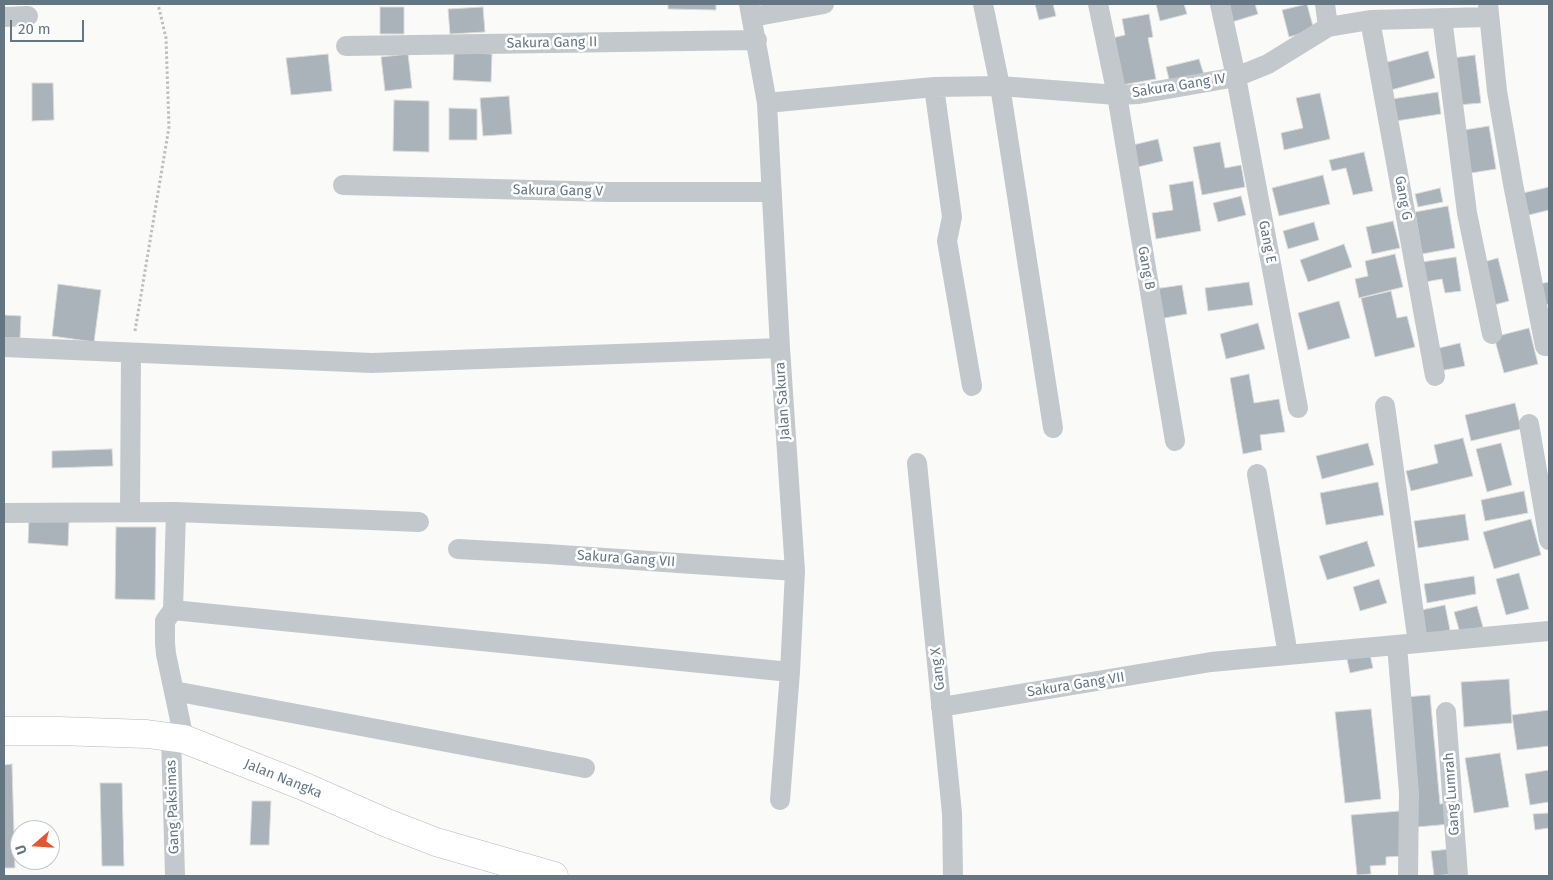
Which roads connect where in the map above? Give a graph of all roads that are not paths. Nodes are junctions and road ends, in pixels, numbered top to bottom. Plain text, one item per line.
1 (824, 4) edge
2 (984, 4) edge
3 (1098, 4) edge
4 (1220, 4) edge
5 (1325, 4) edge
6 (751, 10) edge
7 (1488, 10) edge
8 (4, 16) edge
9 (28, 16) dead end
10 (1442, 18) junction
11 (1370, 20) junction
12 (1328, 27) junction
13 (757, 40) junction
14 (346, 46) dead end
15 (1236, 77) junction
16 (1000, 86) junction
17 (934, 87) junction
18 (1117, 96) junction
19 (767, 103) junction
20 (344, 185) dead end
21 (772, 192) junction
22 (1492, 334) dead end
23 (1549, 346) edge
24 (4, 347) edge
25 (780, 348) junction
26 (131, 354) junction
27 (1435, 376) dead end
28 (972, 386) dead end
29 (1385, 406) dead end
30 (1298, 408) dead end
31 (1529, 424) dead end
32 (1053, 428) dead end
33 (1175, 441) dead end
34 (917, 463) dead end
35 (1257, 474) dead end
36 (130, 511) junction
37 (176, 512) junction
38 (4, 513) edge
39 (419, 522) dead end
40 (1549, 540) edge
41 (458, 549) dead end
42 (795, 572) junction
43 (173, 610) junction
44 (1549, 631) edge
45 (1418, 643) junction
46 (1397, 645) junction
47 (1288, 655) junction
48 (790, 672) junction
49 (174, 692) junction
50 (941, 707) junction
51 (1446, 712) dead end
52 (4, 731) edge
53 (178, 738) junction
54 (586, 768) dead end
55 (780, 800) dead end
56 (175, 876) edge
57 (554, 876) edge
58 (953, 876) edge
59 (1408, 876) edge
60 (1458, 876) edge

1 - 6 street
2 - 16 street
3 - 18 street, Gang B
4 - 15 street, Gang E
5 - 12 street
6 - 13 street, Jalan Sakura
7 - 10 street, Sakura Gang IV
7 - 23 street
8 - 9 street
10 - 11 street, Sakura Gang IV
10 - 22 street
11 - 12 street, Sakura Gang IV
11 - 27 street, Gang G
12 - 15 street, Sakura Gang IV
13 - 14 street, Sakura Gang II
13 - 19 street, Jalan Sakura
15 - 18 street, Sakura Gang IV
15 - 30 street, Gang E
16 - 17 street, Sakura Gang IV
16 - 18 street, Sakura Gang IV
16 - 32 street
17 - 19 street, Sakura Gang IV
17 - 28 street
18 - 33 street, Gang B
19 - 21 street, Jalan Sakura
20 - 21 street, Sakura Gang V
21 - 25 street, Jalan Sakura
24 - 26 street
25 - 26 street
25 - 42 street, Jalan Sakura
26 - 36 street
29 - 45 street
31 - 40 street
34 - 50 street, Gang X
35 - 47 street
36 - 37 street
36 - 38 street
37 - 39 street
37 - 43 street, Gang Paksimas
41 - 42 street, Sakura Gang VII
42 - 48 street, Jalan Sakura
43 - 48 street
43 - 49 street, Gang Paksimas
44 - 45 street, Sakura Gang VII
45 - 46 street, Sakura Gang VII
46 - 47 street, Sakura Gang VII
46 - 59 street
47 - 50 street, Sakura Gang VII
48 - 55 street, Jalan Sakura
49 - 53 street, Gang Paksimas
49 - 54 street
50 - 58 street, Gang X
51 - 60 street, Gang Lumrah
52 - 53 main road, Jalan Nangka
53 - 56 street, Gang Paksimas
53 - 57 main road, Jalan Nangka

